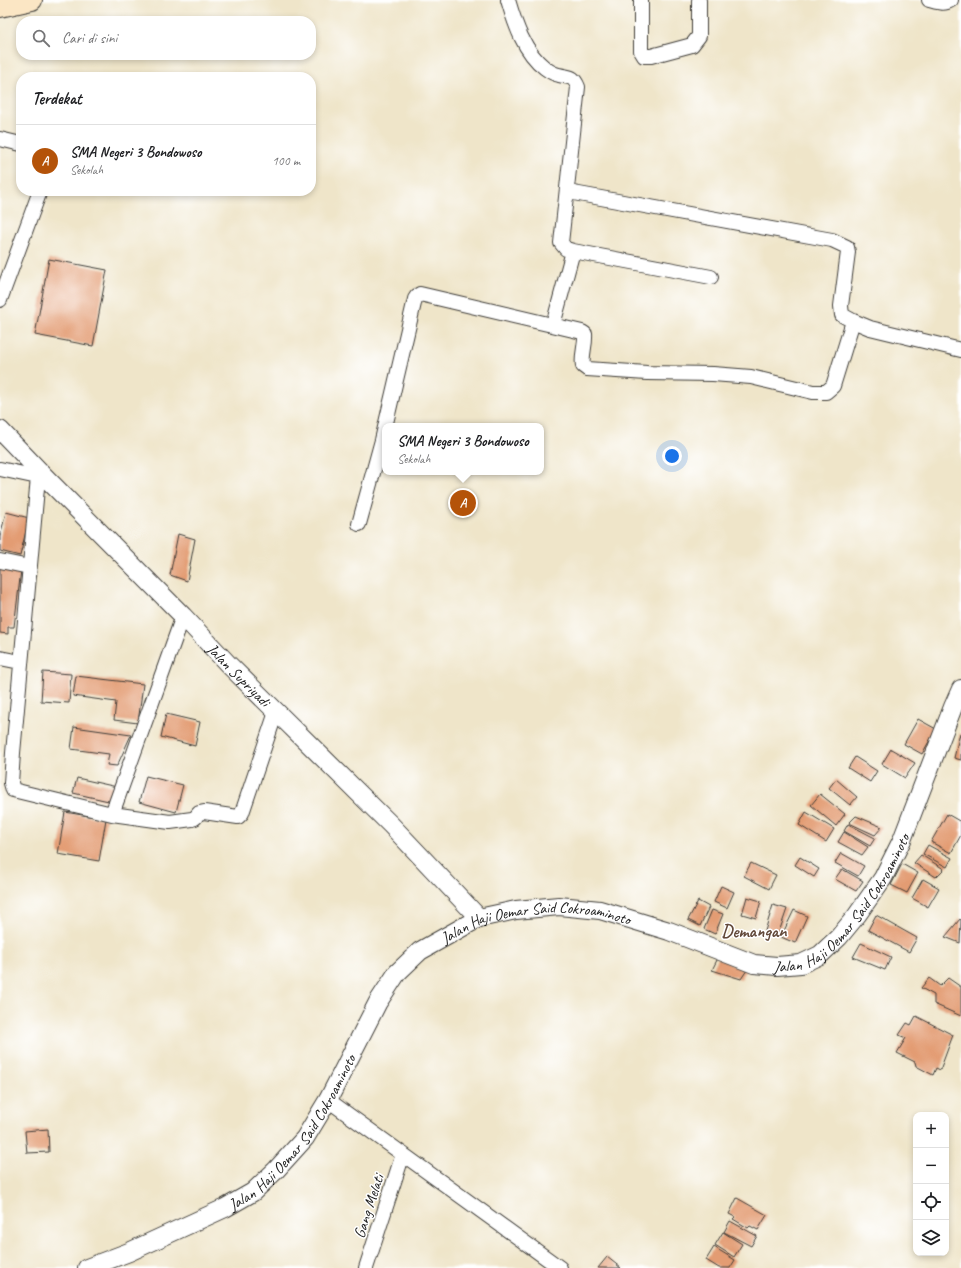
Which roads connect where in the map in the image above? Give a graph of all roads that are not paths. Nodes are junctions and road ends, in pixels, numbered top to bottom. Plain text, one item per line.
1 (32, 0) edge
2 (508, 0) edge
3 (641, 0) edge
4 (699, 0) edge
5 (929, 0) edge
6 (951, 0) edge
7 (0, 7) edge
8 (0, 139) edge
9 (16, 143) edge
10 (568, 192) junction
11 (38, 196) edge
12 (573, 251) junction
13 (711, 277) dead end
14 (0, 300) edge
15 (853, 321) junction
16 (553, 326) junction
17 (961, 350) edge
18 (386, 423) edge
19 (0, 430) edge
20 (382, 440) edge
21 (0, 469) edge
22 (42, 478) junction
23 (359, 524) dead end
24 (0, 561) edge
25 (29, 567) junction
26 (183, 616) junction
27 (0, 658) edge
28 (20, 662) junction
29 (961, 689) edge
30 (957, 709) edge
31 (276, 712) junction
32 (6, 751) edge
33 (112, 814) junction
34 (479, 918) junction
35 (328, 1100) junction
36 (403, 1154) junction
37 (87, 1268) edge
38 (366, 1268) edge
39 (560, 1268) edge

1 - 7 main road
2 - 10 street
3 - 4 street
5 - 6 street
8 - 9 street
10 - 12 street
10 - 15 street
11 - 14 street
12 - 13 street
12 - 16 street
15 - 16 street
15 - 17 street
16 - 18 street
19 - 22 street, Jalan Supriyadi
20 - 23 street
21 - 22 street
22 - 25 street
22 - 26 street, Jalan Supriyadi
24 - 25 street
25 - 28 street
26 - 31 street, Jalan Supriyadi
26 - 33 street
27 - 28 street
28 - 32 street
29 - 30 street, Jalan Haji Oemar Said Cokroaminoto
30 - 34 street, Jalan Haji Oemar Said Cokroaminoto
31 - 33 street
31 - 34 street, Jalan Supriyadi
32 - 33 street
34 - 35 street, Jalan Haji Oemar Said Cokroaminoto
35 - 36 street
35 - 37 street, Jalan Haji Oemar Said Cokroaminoto
36 - 38 street, Gang Melati
36 - 39 street

